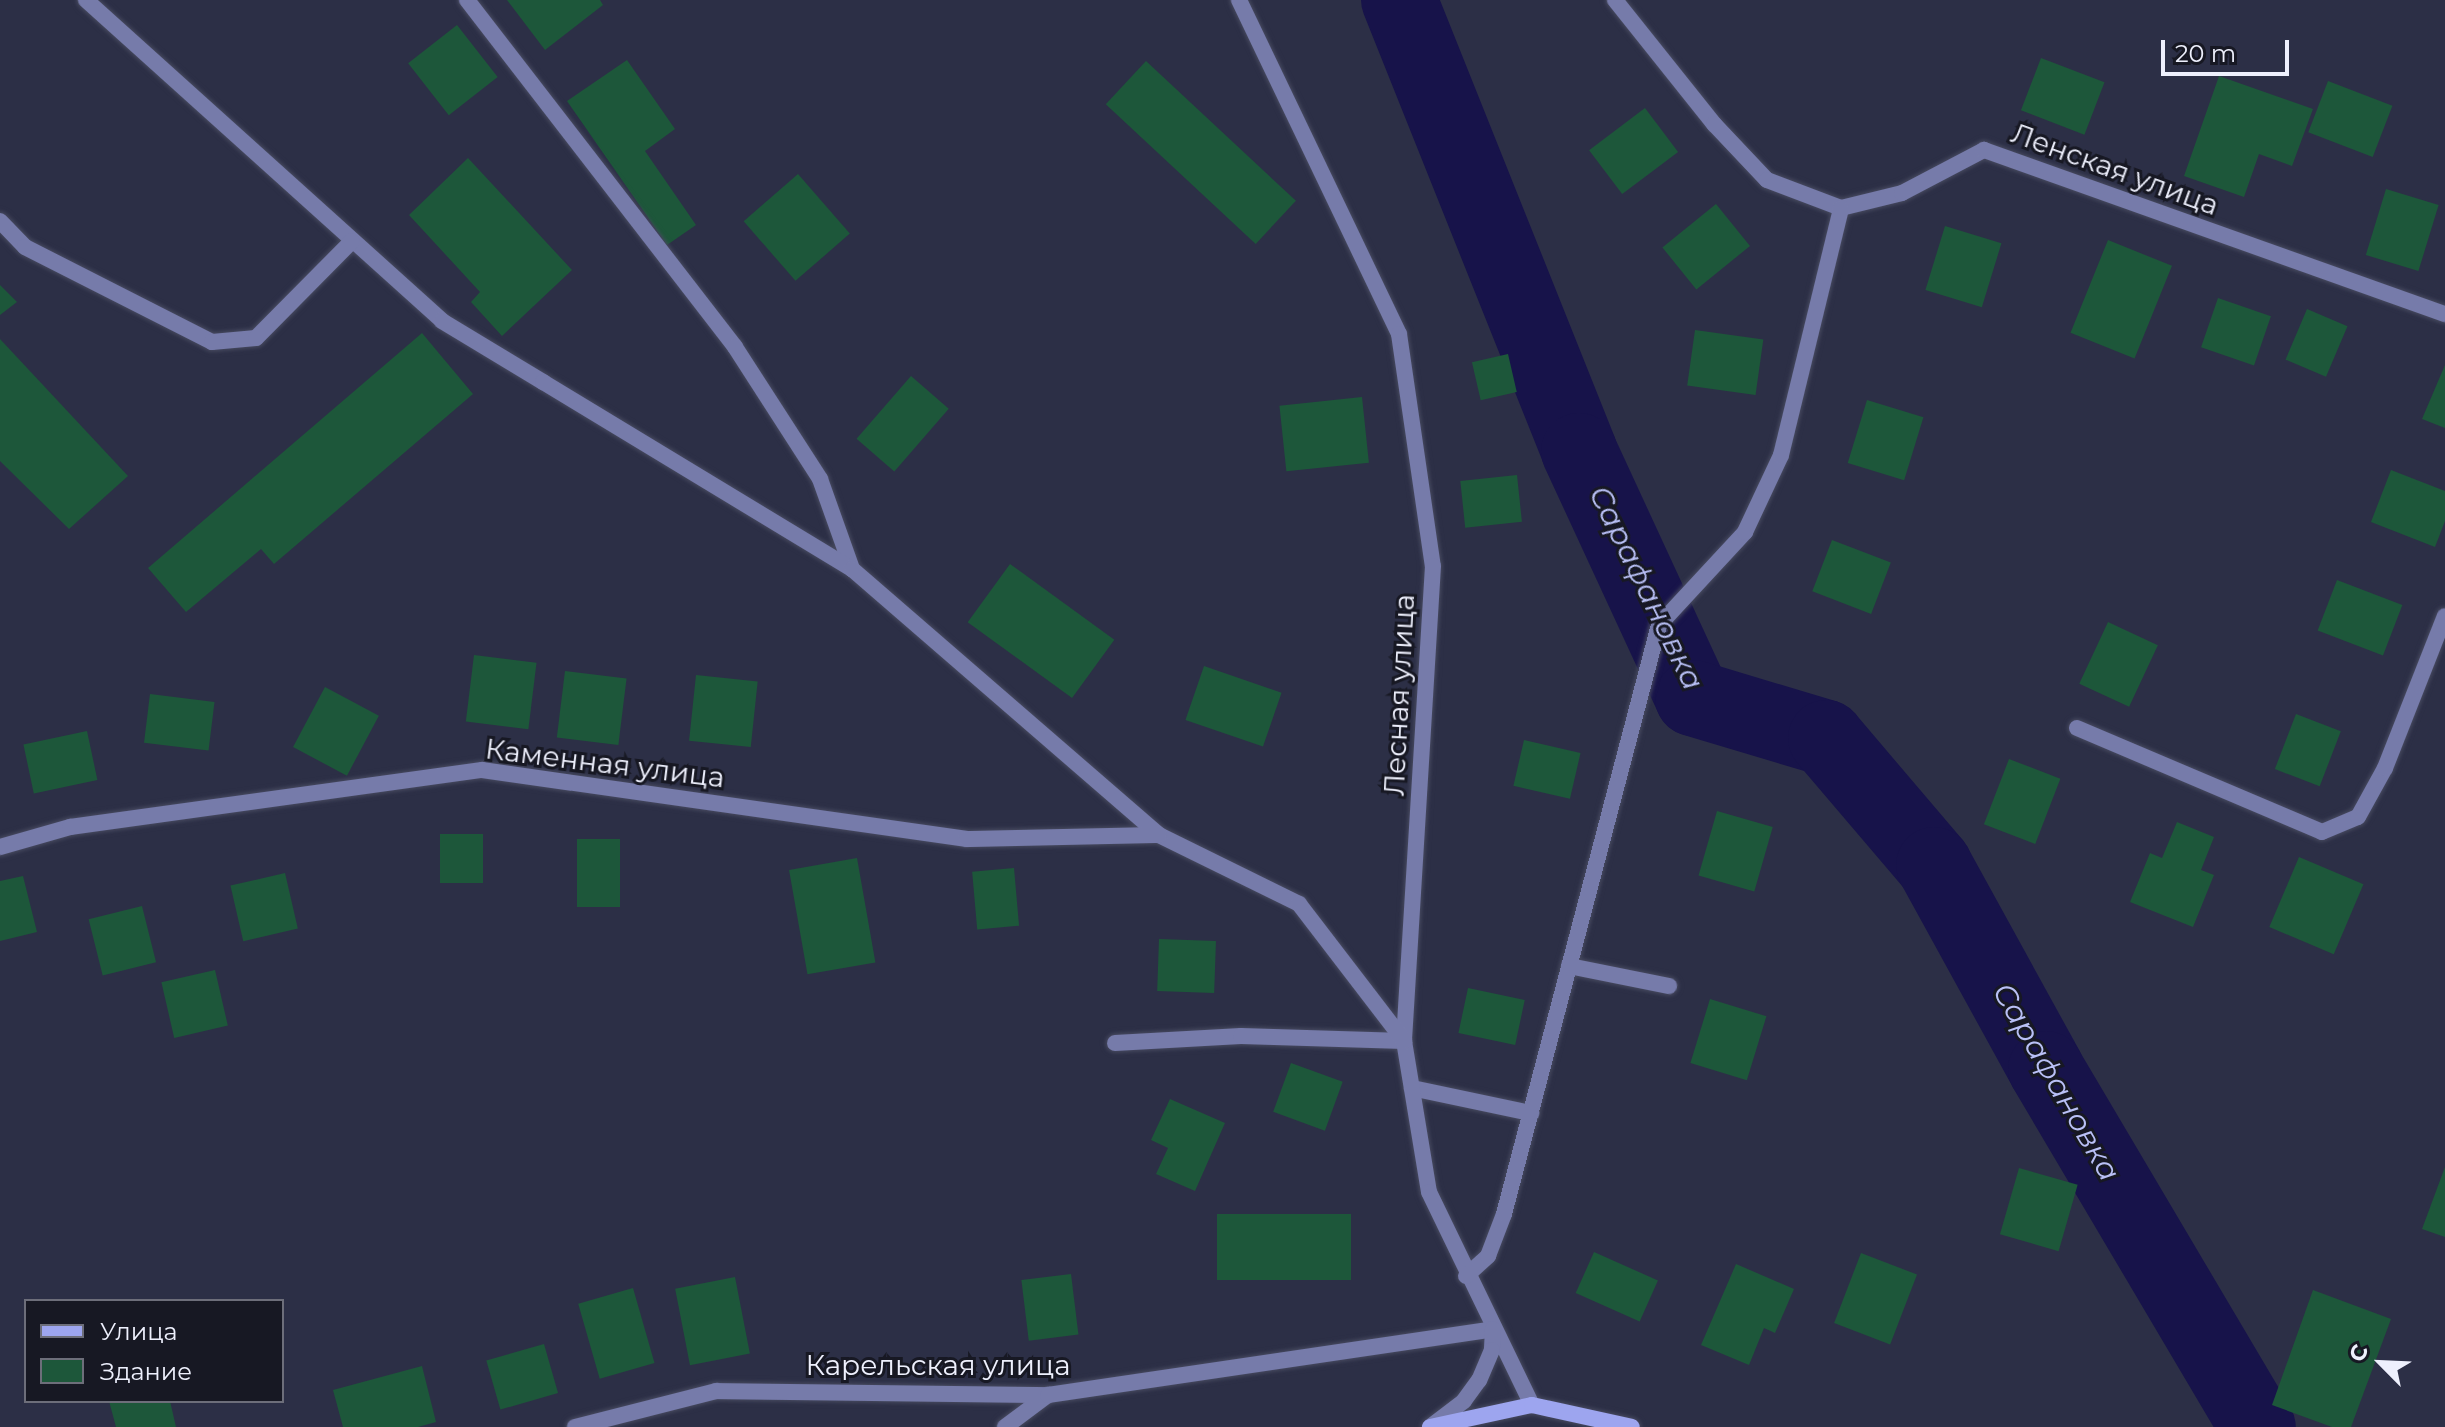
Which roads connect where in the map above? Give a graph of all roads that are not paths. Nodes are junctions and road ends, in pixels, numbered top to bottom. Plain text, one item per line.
1 (86, 0) edge
2 (467, 0) edge
3 (1239, 0) edge
4 (1615, 0) edge
5 (1841, 208) junction
6 (0, 221) edge
7 (352, 241) junction
8 (2445, 314) edge
9 (852, 569) junction
10 (2445, 616) edge
11 (2077, 728) dead end
12 (1159, 835) junction
13 (0, 847) edge
14 (1569, 966) junction
15 (1669, 986) dead end
16 (1404, 1041) junction
17 (1115, 1043) dead end
18 (1412, 1088) junction
19 (1531, 1113) junction
20 (1466, 1276) junction
21 (1493, 1329) junction
22 (1048, 1395) junction
23 (1532, 1405) junction
24 (575, 1427) edge
25 (1005, 1427) edge
26 (1430, 1427) edge
27 (1632, 1427) edge

1 - 7 street
2 - 9 street
3 - 16 street, Лесная улица
4 - 5 street
5 - 8 street, Ленская улица
5 - 14 street
6 - 7 street
7 - 9 street
9 - 12 street
10 - 11 street
12 - 13 street, Каменная улица
12 - 16 street
14 - 15 street
14 - 19 street
16 - 17 street
16 - 18 street, Лесная улица
18 - 19 street
18 - 20 street, Лесная улица
19 - 20 street
20 - 21 street, Лесная улица
21 - 22 street, Карельская улица
21 - 23 street, Лесная улица
21 - 26 street
22 - 24 street, Карельская улица
22 - 25 street
23 - 26 main road
23 - 27 main road

